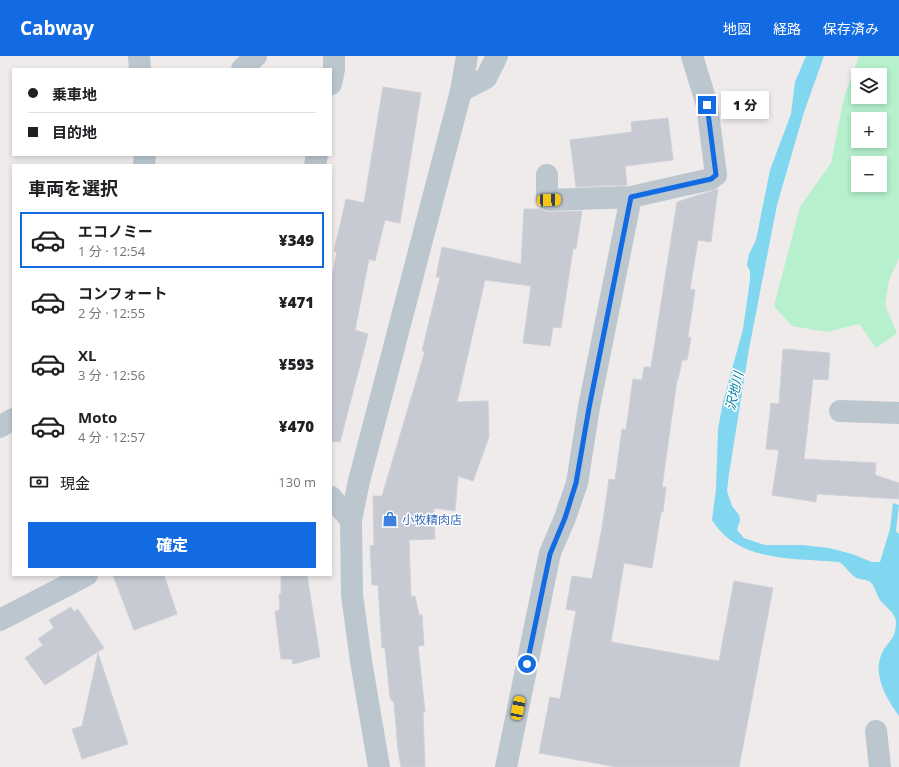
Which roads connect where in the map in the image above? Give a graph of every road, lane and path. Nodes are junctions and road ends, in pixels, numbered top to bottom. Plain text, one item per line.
1 (138, 56) edge
2 (256, 56) edge
3 (334, 56) edge
4 (467, 56) edge
5 (498, 56) edge
6 (692, 56) edge
7 (140, 68) edge
8 (243, 68) edge
9 (332, 79) edge
10 (460, 91) junction
11 (547, 175) dead end
12 (631, 197) junction
13 (840, 411) dead end
14 (899, 413) edge
15 (12, 420) edge
16 (0, 427) edge
17 (332, 498) edge
18 (351, 520) junction
19 (84, 576) edge
20 (0, 620) edge
21 (876, 731) dead end
22 (379, 767) edge
23 (506, 767) edge
24 (880, 767) edge

1 - 7 street
2 - 8 street
3 - 9 street
4 - 10 street
5 - 10 street
6 - 12 street
10 - 18 street
11 - 12 street
12 - 23 street
13 - 14 street
15 - 16 street
17 - 18 street
18 - 22 street
19 - 20 street
21 - 24 street

